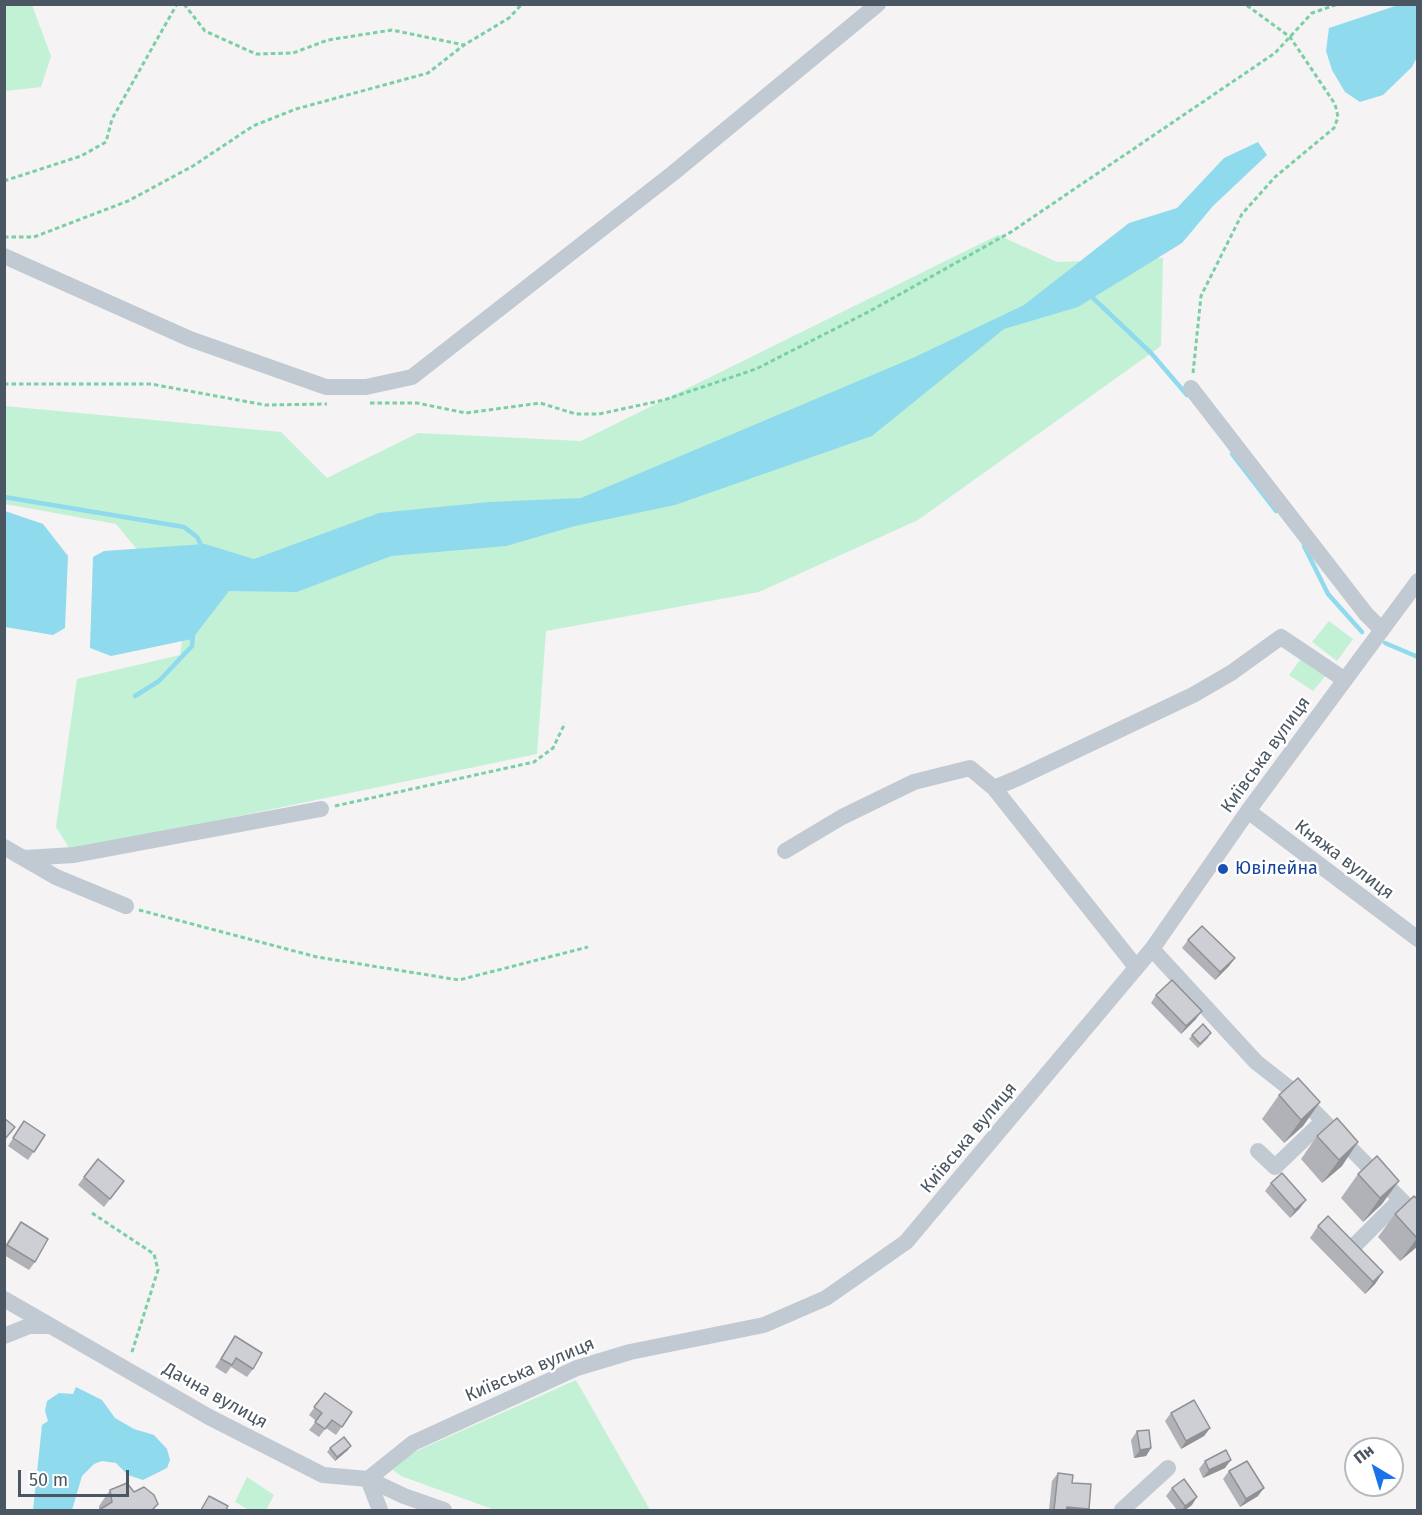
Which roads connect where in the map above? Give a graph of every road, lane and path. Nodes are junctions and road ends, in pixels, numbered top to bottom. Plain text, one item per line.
1 (177, 4) edge
2 (184, 4) edge
3 (522, 4) edge
4 (878, 4) edge
5 (1245, 4) edge
6 (1338, 4) edge
7 (1290, 37) junction
8 (464, 45) junction
9 (4, 181) edge
10 (4, 237) edge
11 (4, 256) edge
12 (4, 384) edge
13 (1191, 388) joint
14 (367, 403) dead end
15 (336, 404) dead end
16 (1418, 581) edge
17 (1382, 630) junction
18 (1345, 680) junction
19 (565, 723) dead end
20 (994, 788) junction
21 (321, 809) joint
22 (1248, 811) junction
23 (4, 847) edge
24 (784, 851) dead end
25 (24, 858) junction
26 (126, 906) joint
27 (1418, 939) edge
28 (588, 947) dead end
29 (1152, 949) junction
30 (1136, 968) junction
31 (1323, 1121) junction
32 (1258, 1151) dead end
33 (1275, 1167) junction
34 (1288, 1181) edge
35 (1400, 1200) junction
36 (92, 1213) dead end
37 (1418, 1217) edge
38 (1329, 1227) edge
39 (1350, 1250) junction
40 (1364, 1264) edge
41 (9, 1302) edge
42 (50, 1326) junction
43 (10, 1336) edge
44 (128, 1368) junction
45 (1168, 1467) dead end
46 (369, 1479) junction
47 (380, 1510) edge
48 (444, 1510) edge
49 (1122, 1510) edge

1 - 9 path
2 - 8 path
3 - 8 path
4 - 11 street
5 - 7 path
6 - 7 path
7 - 13 path
7 - 14 path
8 - 10 path
12 - 15 path
13 - 17 street
16 - 17 street, Київська вулиця
17 - 18 street, Київська вулиця
18 - 20 street
18 - 22 street, Київська вулиця
19 - 21 path
20 - 24 street
20 - 30 street
21 - 25 street
22 - 27 street, Княжа вулиця
22 - 29 street, Київська вулиця
23 - 25 street
25 - 26 street
26 - 28 path
29 - 30 street, Київська вулиця
29 - 31 street
30 - 46 street, Київська вулиця
31 - 33 street
31 - 35 street
32 - 33 street
33 - 34 street
35 - 37 street
35 - 39 street
36 - 44 path
38 - 39 street
39 - 40 street
41 - 42 street, Дачна вулиця
41 - 43 street
42 - 43 street
42 - 44 street, Дачна вулиця
44 - 46 street, Дачна вулиця
45 - 49 street
46 - 47 street
46 - 48 street

